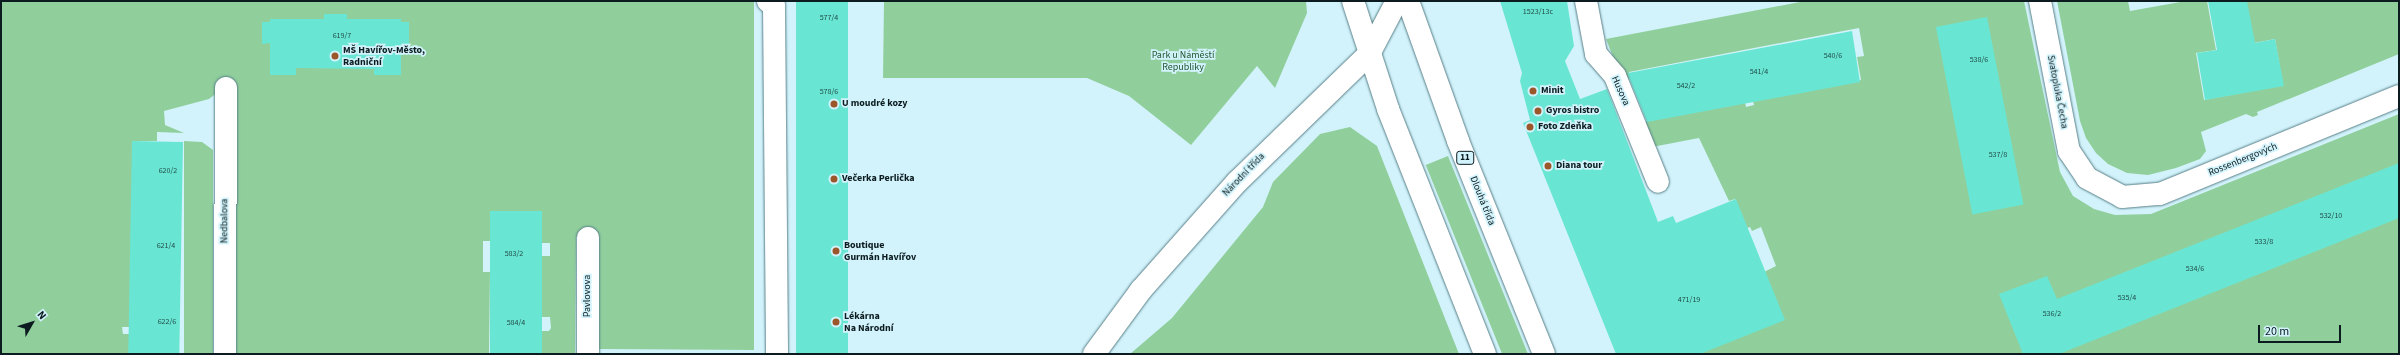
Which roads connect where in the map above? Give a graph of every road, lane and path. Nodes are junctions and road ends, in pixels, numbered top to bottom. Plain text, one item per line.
1 (768, 1) edge
2 (1353, 1) edge
3 (1397, 1) edge
4 (1408, 1) edge
5 (1586, 1) edge
6 (2040, 1) edge
7 (1369, 54) junction
8 (226, 88) dead end
9 (2399, 96) edge
10 (2087, 178) joint
11 (1658, 182) dead end
12 (588, 238) dead end
13 (225, 354) edge
14 (588, 354) edge
15 (777, 354) edge
16 (1094, 354) edge
17 (1485, 354) edge
18 (1544, 354) edge

1 - 15 street
2 - 7 street
3 - 7 street, Národní třída
4 - 18 street, Dlouhá třída / 11
5 - 11 street, Husova
6 - 10 street, Svatopluka Čecha
7 - 16 street, Národní třída
7 - 17 street
8 - 13 street, Nedbalova
9 - 10 street, Rossenbergových
12 - 14 street, Pavlovova

